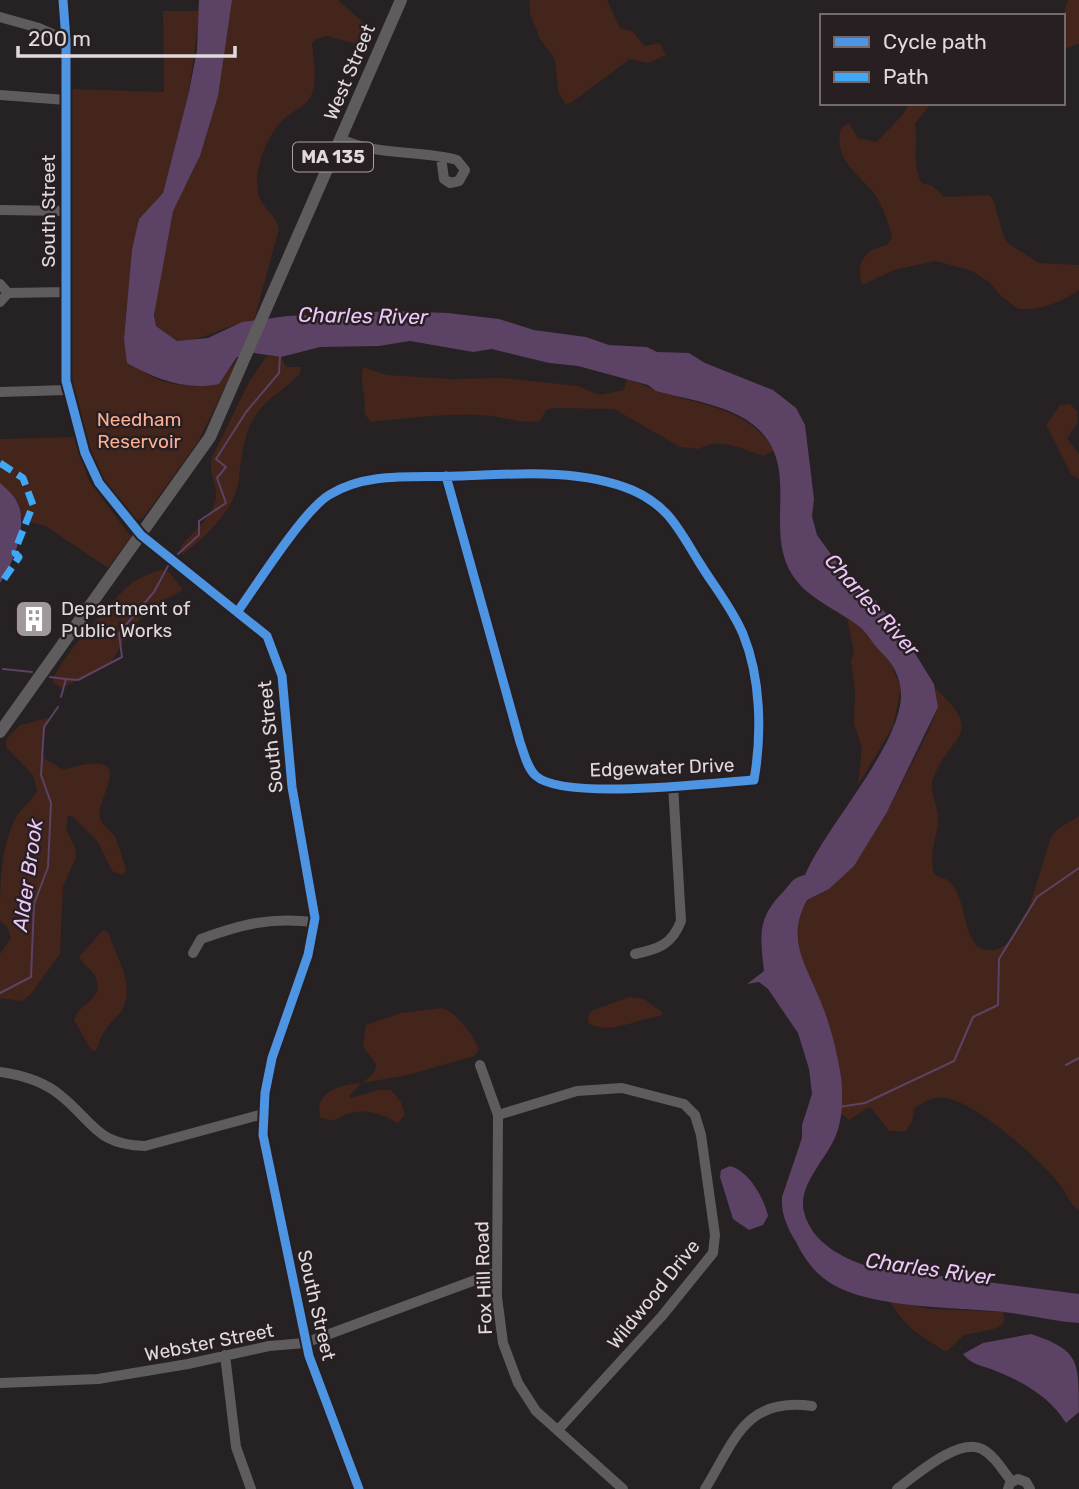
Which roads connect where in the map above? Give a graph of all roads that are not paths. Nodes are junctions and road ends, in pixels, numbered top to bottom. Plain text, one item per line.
1 (62, 0) edge
2 (401, 0) edge
3 (0, 18) edge
4 (66, 40) junction
5 (0, 95) edge
6 (66, 100) junction
7 (341, 139) junction
8 (441, 157) dead end
9 (0, 210) edge
10 (66, 211) junction
11 (0, 284) edge
12 (65, 292) junction
13 (8, 293) junction
14 (0, 302) edge
15 (67, 390) junction
16 (0, 392) edge
17 (446, 476) junction
18 (141, 535) junction
19 (238, 611) junction
20 (0, 732) edge
21 (673, 785) junction
22 (314, 922) junction
23 (194, 953) dead end
24 (635, 954) dead end
25 (480, 1065) dead end
26 (0, 1072) edge
27 (263, 1114) junction
28 (498, 1115) junction
29 (497, 1272) junction
30 (306, 1343) junction
31 (225, 1356) junction
32 (0, 1383) edge
33 (812, 1406) dead end
34 (558, 1430) junction
35 (1009, 1485) edge
36 (251, 1489) edge
37 (359, 1489) edge
38 (623, 1489) edge
39 (705, 1489) edge
40 (897, 1489) edge
41 (1030, 1489) edge

1 - 4 street, South Street
2 - 7 main road, West Street / MA 135
3 - 4 street
4 - 6 street, South Street
5 - 6 street
6 - 10 street, South Street
7 - 8 street
7 - 18 main road, West Street / MA 135
9 - 10 street
10 - 12 street, South Street
11 - 13 street
12 - 13 street
12 - 15 street, South Street
13 - 14 street
15 - 16 street
15 - 18 street, South Street
17 - 19 street, Edgewater Drive
17 - 21 street, Edgewater Drive
17 - 21 street, Edgewater Drive
18 - 19 street, South Street
18 - 20 main road, MA 135
19 - 22 street, South Street
21 - 24 street
22 - 23 street
22 - 27 street, South Street
25 - 28 street, Fox Hill Road
26 - 27 street
27 - 30 street, South Street
28 - 29 street, Fox Hill Road
28 - 34 street, Wildwood Drive
29 - 30 street, Webster Street
29 - 34 street, Fox Hill Road
30 - 31 street, Webster Street
30 - 37 street, South Street
31 - 32 street, Webster Street
31 - 36 street
33 - 39 street
34 - 38 street, Fox Hill Road
35 - 40 street
35 - 41 street

